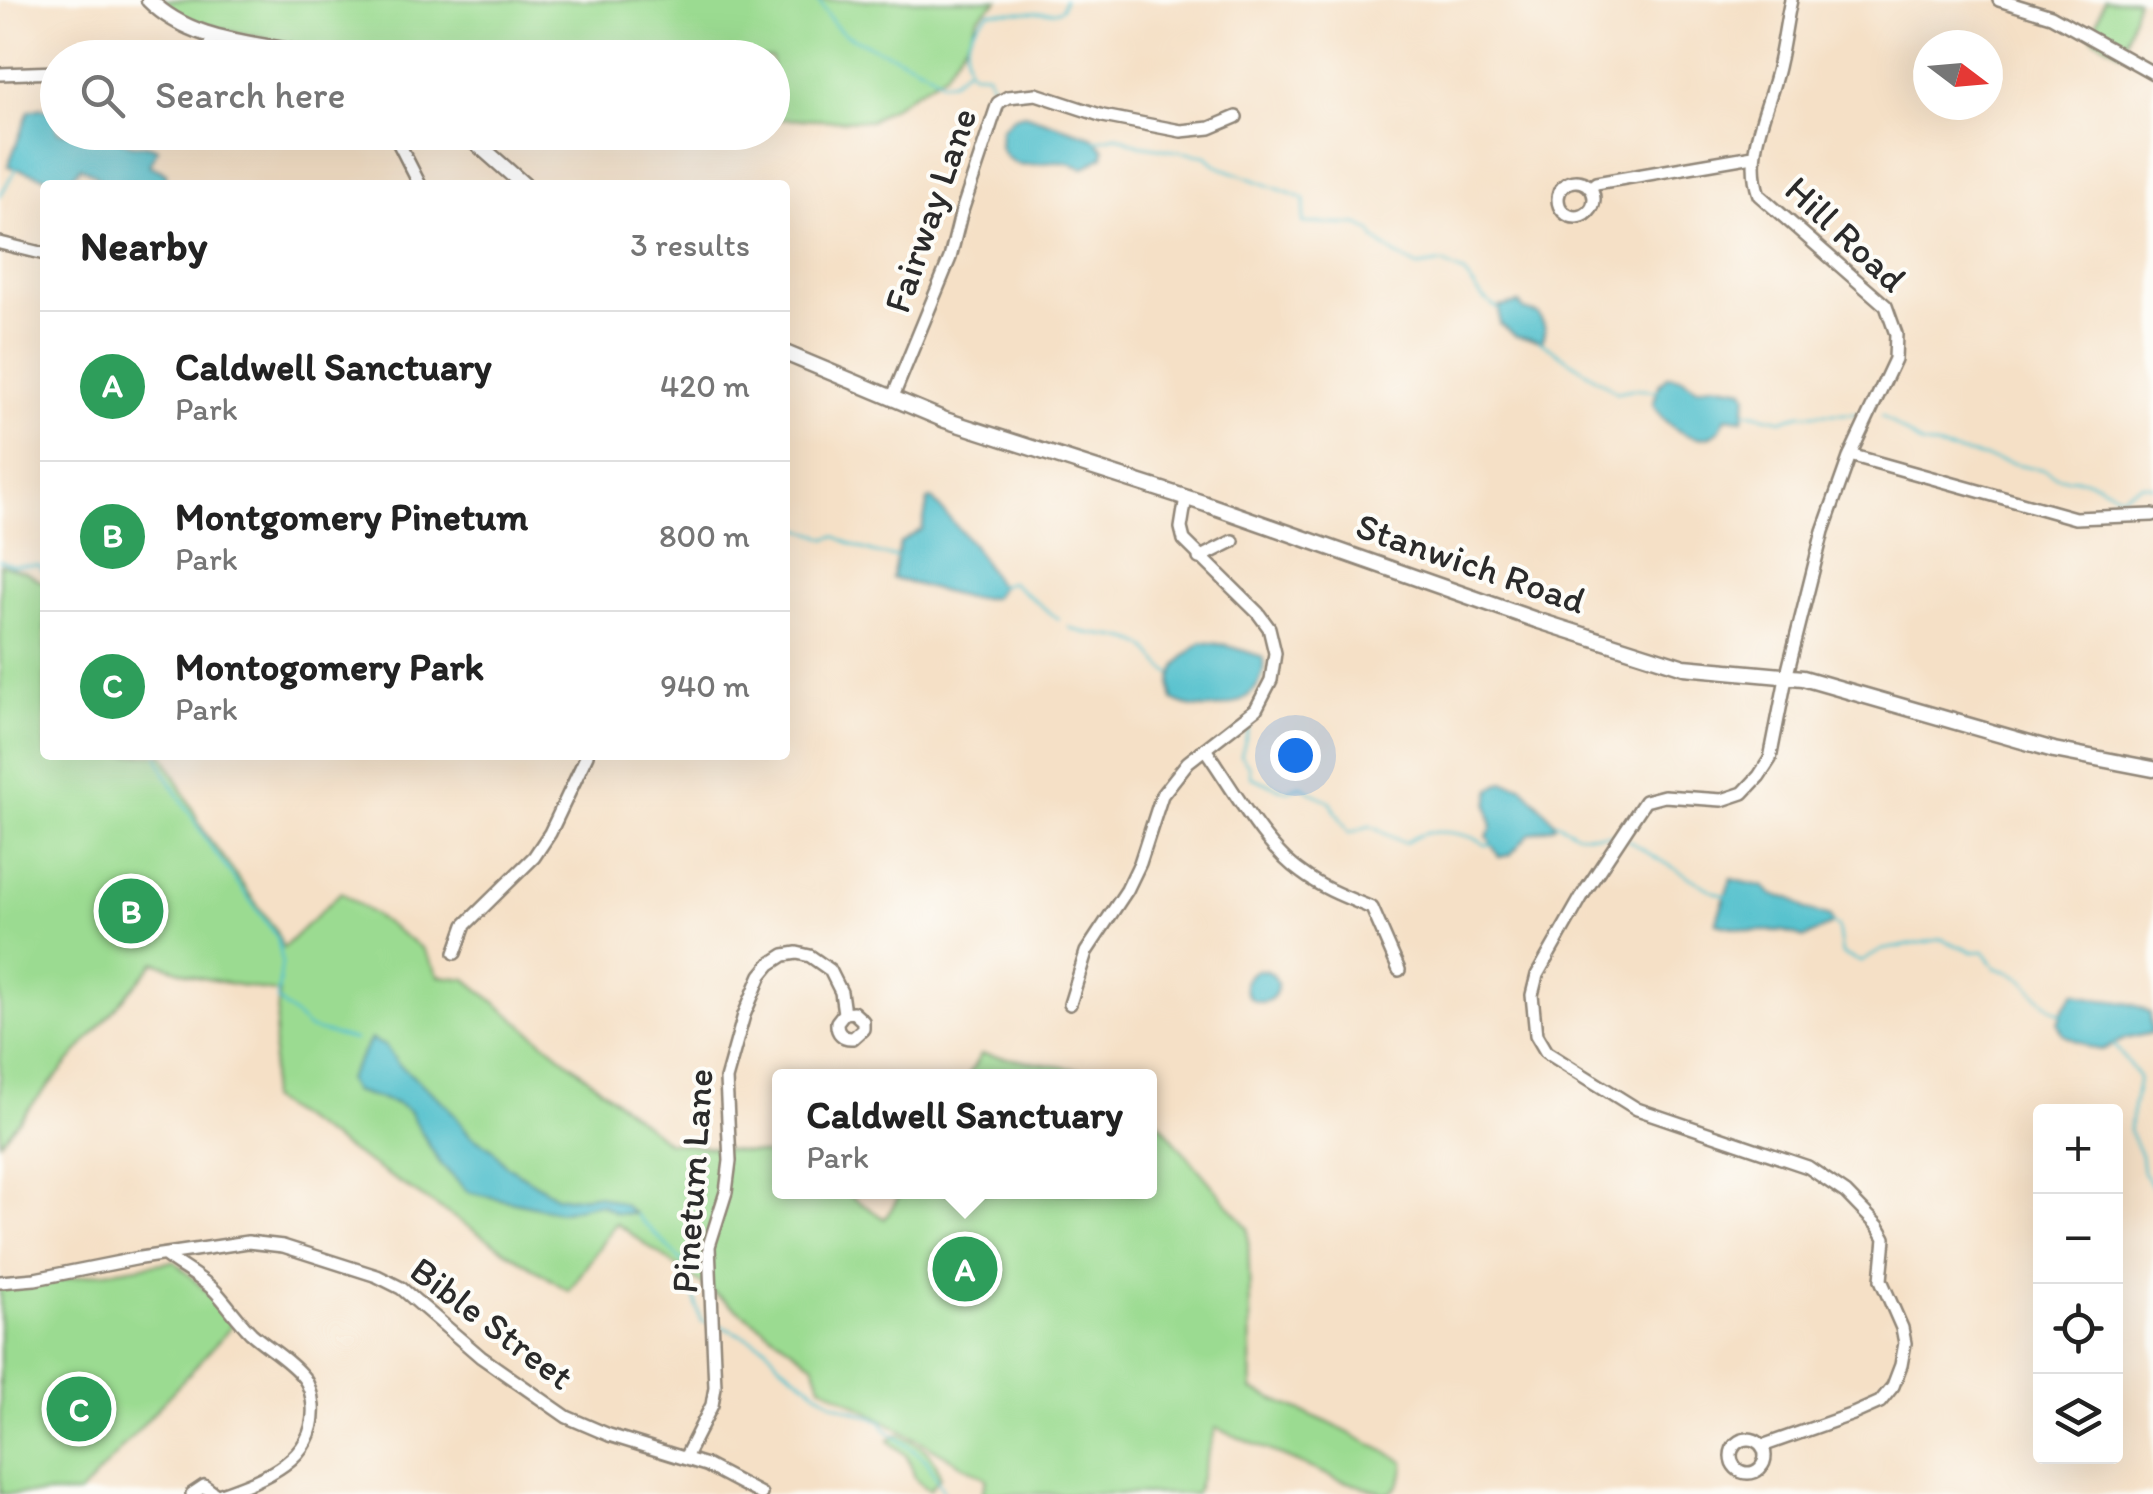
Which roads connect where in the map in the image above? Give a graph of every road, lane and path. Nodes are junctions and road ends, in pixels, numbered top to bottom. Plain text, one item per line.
1 (149, 0) edge
2 (1791, 0) edge
3 (1999, 0) edge
4 (213, 36) junction
5 (212, 40) edge
6 (233, 40) edge
7 (40, 73) edge
8 (2153, 73) edge
9 (0, 74) edge
10 (1236, 117) dead end
11 (402, 150) edge
12 (484, 150) edge
13 (1753, 156) junction
14 (417, 180) edge
15 (518, 180) edge
16 (1590, 188) dead end
17 (0, 243) edge
18 (40, 253) edge
19 (790, 355) edge
20 (892, 398) junction
21 (1850, 454) junction
22 (1186, 497) junction
23 (2153, 515) edge
24 (1233, 541) dead end
25 (1199, 558) junction
26 (1786, 678) junction
27 (1206, 749) junction
28 (585, 760) edge
29 (2153, 768) edge
30 (455, 953) dead end
31 (1399, 970) dead end
32 (1070, 1004) dead end
33 (844, 1013) dead end
34 (166, 1256) junction
35 (0, 1282) edge
36 (1762, 1446) dead end
37 (685, 1458) junction
38 (192, 1494) edge
39 (218, 1494) edge
40 (761, 1494) edge

1 - 4 street
2 - 13 street, Hill Road
3 - 8 street
4 - 5 street
4 - 6 street
7 - 9 street
10 - 20 street, Fairway Lane
11 - 14 street
12 - 15 street
13 - 16 street
13 - 21 street, Hill Road
17 - 18 street
19 - 20 street, Stanwich Road
20 - 22 street, Stanwich Road
21 - 23 street
21 - 26 street, Hill Road
22 - 25 street
22 - 26 street, Stanwich Road
24 - 25 street
25 - 27 street
26 - 29 street, Stanwich Road
26 - 36 street, Hill Road
27 - 31 street
27 - 32 street
28 - 30 street
33 - 37 street, Pinetum Lane
34 - 35 street, Bible Street
34 - 37 street, Bible Street
34 - 39 street
37 - 40 street, Bible Street
38 - 39 street

